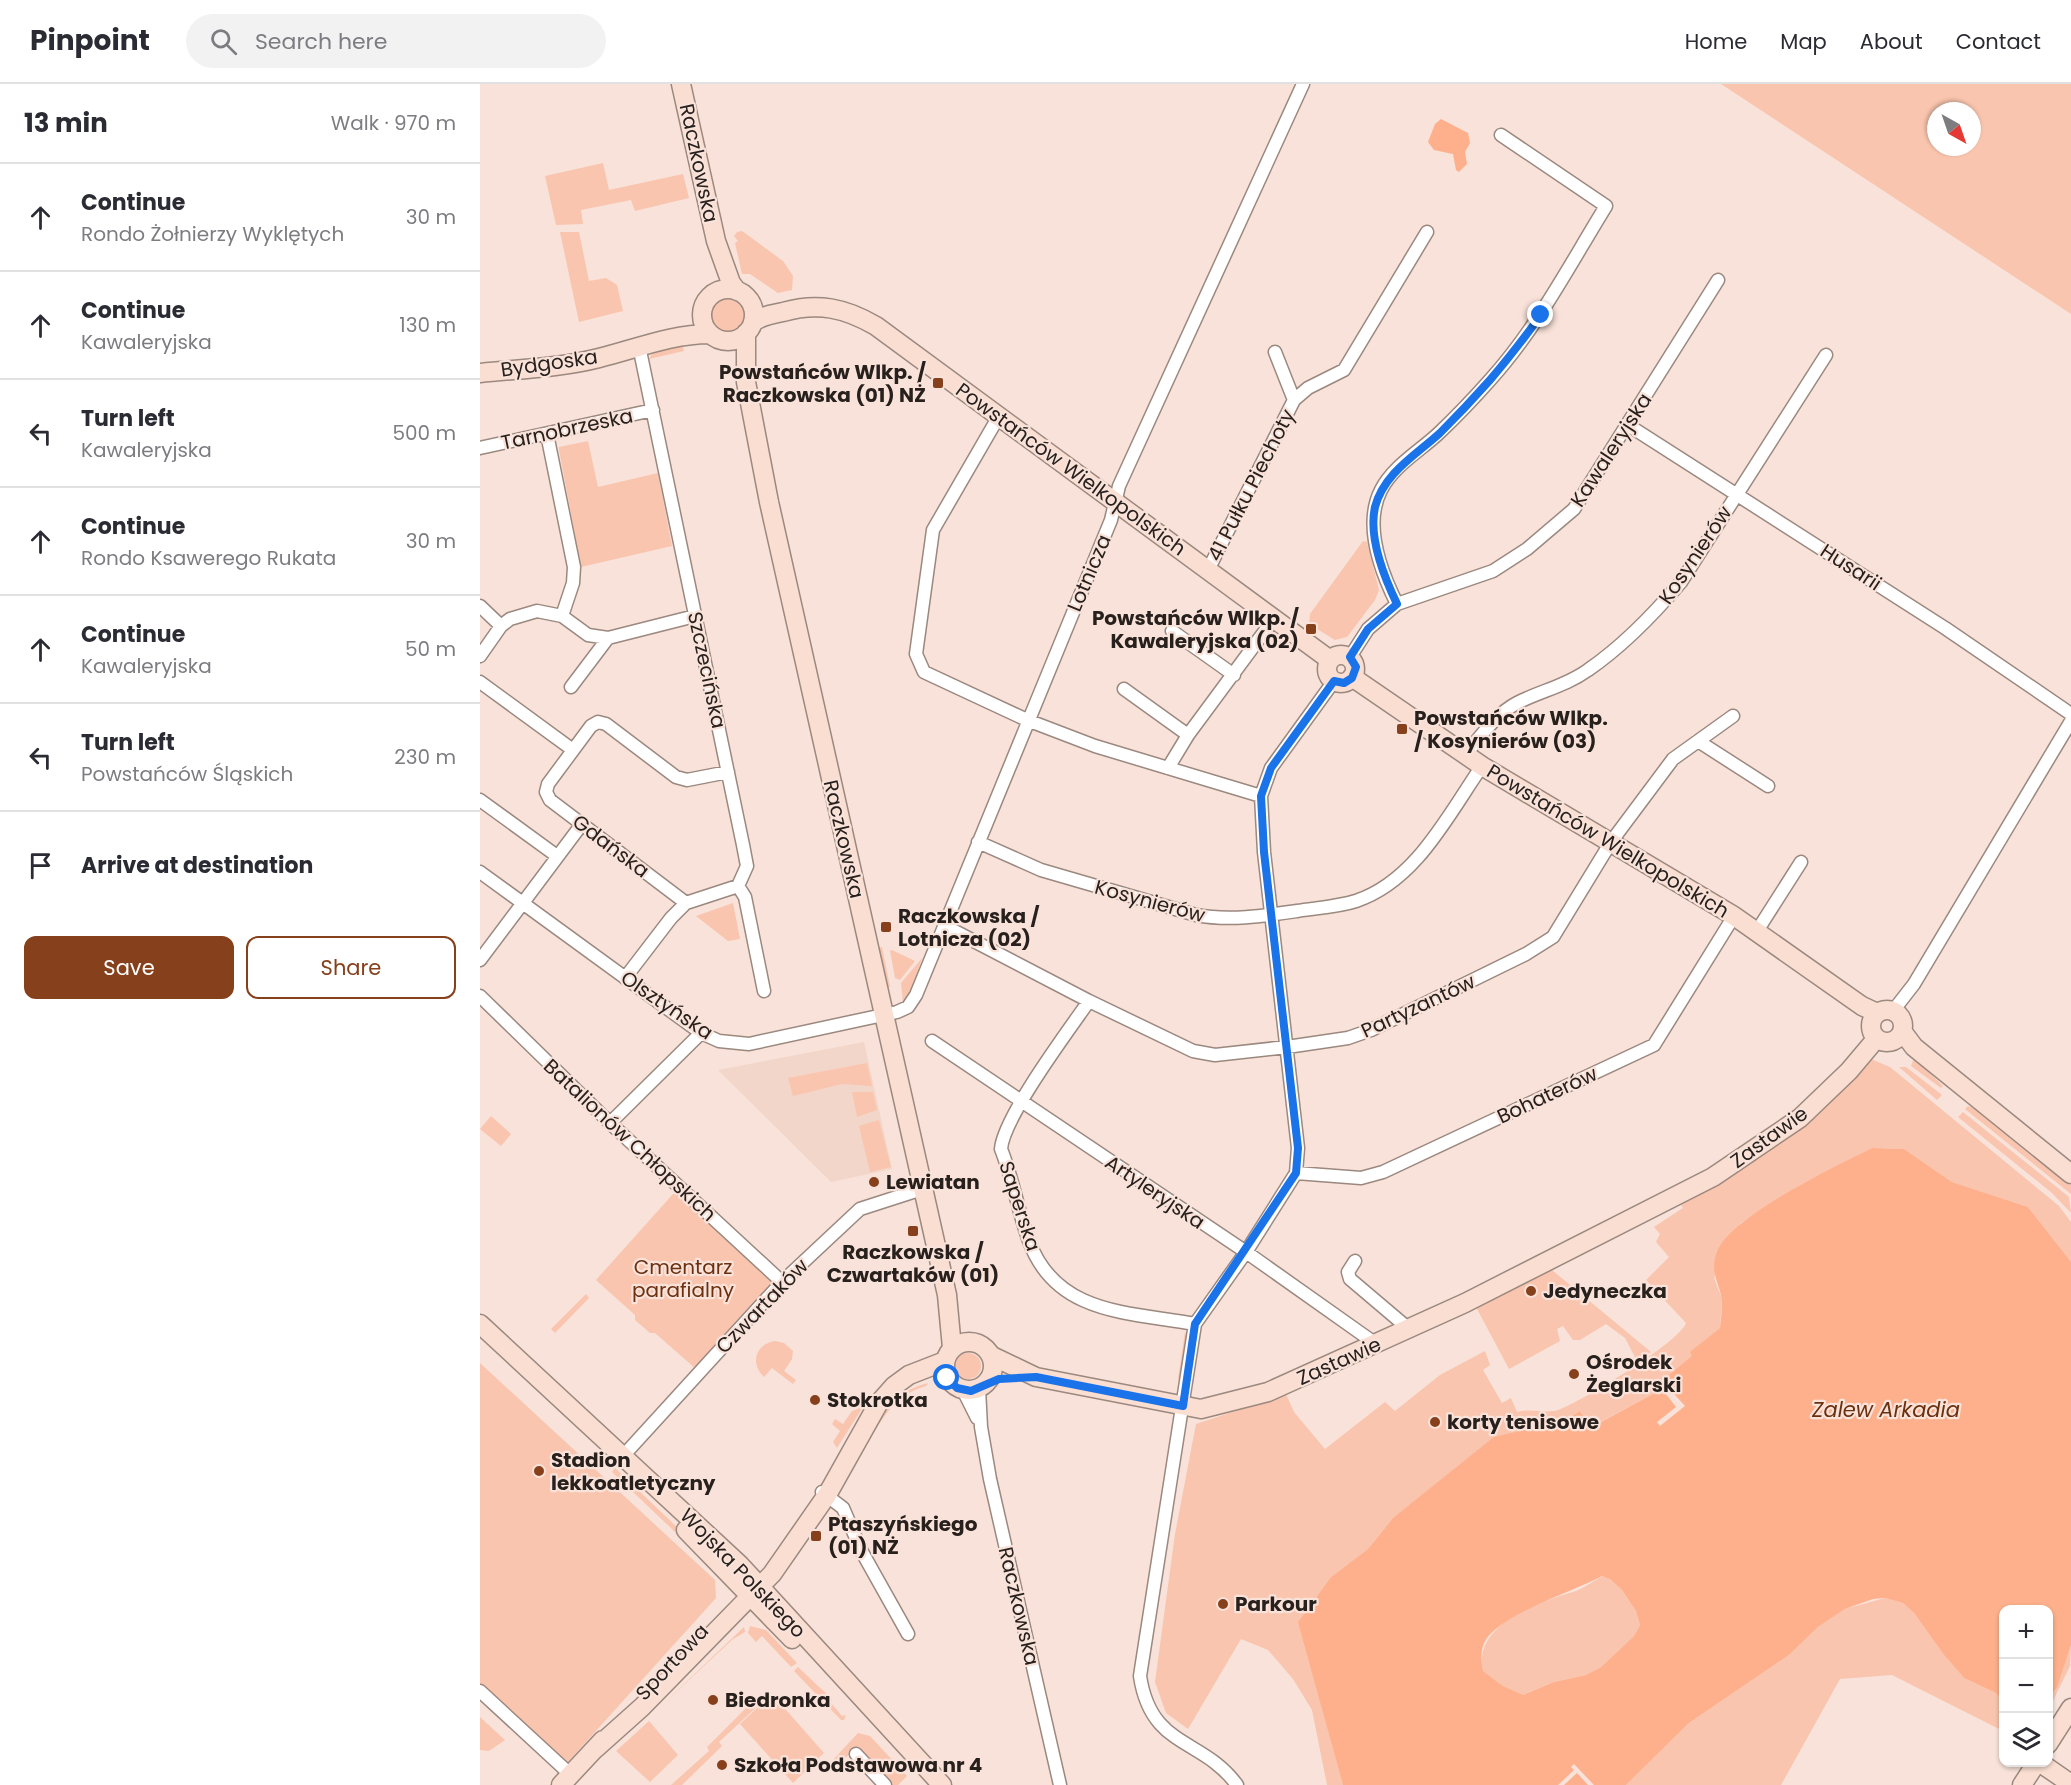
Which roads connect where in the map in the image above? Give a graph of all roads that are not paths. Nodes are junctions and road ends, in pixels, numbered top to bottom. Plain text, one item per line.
1 (681, 84) edge
2 (1303, 84) edge
3 (1501, 135) dead end
4 (1427, 232) dead end
5 (716, 241) junction
6 (1718, 280) dead end
7 (712, 294) junction
8 (744, 296) junction
9 (800, 307) junction
10 (702, 316) junction
11 (749, 327) junction
12 (717, 337) junction
13 (646, 344) junction
14 (1275, 352) dead end
15 (1826, 356) dead end
16 (480, 373) edge
17 (746, 382) junction
18 (1294, 400) junction
19 (653, 410) junction
20 (999, 416) junction
21 (1628, 425) junction
22 (547, 434) junction
23 (480, 448) edge
24 (1737, 493) junction
25 (1114, 502) junction
26 (1208, 570) junction
27 (1397, 604) junction
28 (480, 606) edge
29 (562, 616) junction
30 (695, 616) junction
31 (1273, 620) junction
32 (501, 626) junction
33 (1172, 631) dead end
34 (608, 638) junction
35 (480, 656) edge
36 (1350, 657) junction
37 (1330, 660) junction
38 (1234, 675) junction
39 (1352, 678) junction
40 (1334, 681) junction
41 (480, 682) edge
42 (571, 687) dead end
43 (1124, 689) dead end
44 (2071, 714) edge
45 (1733, 716) dead end
46 (1027, 720) junction
47 (2071, 721) edge
48 (1188, 735) junction
49 (1698, 741) junction
50 (573, 750) junction
51 (1465, 755) junction
52 (1482, 766) junction
53 (1168, 768) junction
54 (728, 772) junction
55 (1768, 786) dead end
56 (1261, 796) junction
57 (480, 800) edge
58 (582, 824) junction
59 (978, 842) junction
60 (1611, 843) junction
61 (557, 856) junction
62 (1801, 862) dead end
63 (480, 872) edge
64 (738, 886) junction
65 (522, 902) junction
66 (686, 903) junction
67 (1271, 915) junction
68 (1734, 916) junction
69 (945, 926) junction
70 (1757, 931) junction
71 (480, 960) edge
72 (625, 978) junction
73 (764, 991) dead end
74 (480, 996) edge
75 (1089, 1001) junction
76 (882, 1016) junction
77 (1884, 1025) junction
78 (701, 1033) junction
79 (932, 1041) dead end
80 (1287, 1047) junction
81 (1021, 1102) junction
82 (610, 1123) junction
83 (1296, 1173) junction
84 (2071, 1174) edge
85 (922, 1189) junction
86 (1246, 1252) junction
87 (1355, 1261) dead end
88 (782, 1282) junction
89 (947, 1295) junction
90 (480, 1324) edge
91 (1195, 1324) junction
92 (1409, 1329) junction
93 (480, 1335) edge
94 (972, 1342) junction
95 (1376, 1344) junction
96 (990, 1354) junction
97 (948, 1362) junction
98 (1036, 1377) junction
99 (977, 1387) junction
100 (1183, 1406) junction
101 (624, 1455) junction
102 (824, 1493) junction
103 (751, 1586) junction
104 (908, 1634) dead end
105 (480, 1691) edge
106 (2071, 1708) edge
107 (2053, 1737) edge
108 (856, 1754) dead end
109 (2035, 1767) edge
110 (2046, 1767) edge
111 (566, 1780) edge
112 (2071, 1784) edge
113 (885, 1785) edge
114 (930, 1785) edge
115 (942, 1785) edge
116 (1060, 1785) edge
117 (1237, 1785) edge
118 (2022, 1785) edge

1 - 5 street, Raczkowska
2 - 25 street, Lotnicza
3 - 27 street
4 - 18 street, 41 Pułku Piechoty
5 - 7 street, Raczkowska
5 - 8 street, Raczkowska
6 - 21 street, Kawaleryjska
7 - 8 street
7 - 10 street
8 - 9 street, Powstańców Wielkopolskich
8 - 11 street
9 - 11 street, Powstańców Wielkopolskich
9 - 20 street, Powstańców Wielkopolskich
10 - 12 street
10 - 13 street, Bydgoska
11 - 12 street
11 - 17 street, Raczkowska
12 - 13 street, Bydgoska
12 - 17 street, Raczkowska
13 - 16 street, Bydgoska
13 - 19 street, Szczecińska
14 - 18 street, 41 Pułku Piechoty
15 - 24 street, Kosynierów
17 - 76 street, Raczkowska
18 - 26 street, 41 Pułku Piechoty
19 - 22 street, Tarnobrzeska
19 - 30 street, Szczecińska
20 - 25 street, Powstańców Wielkopolskich
20 - 46 street
21 - 24 street, Husarii
21 - 27 street, Kawaleryjska
22 - 23 street, Tarnobrzeska
22 - 29 street
24 - 44 street, Husarii
24 - 51 street, Kosynierów
25 - 26 street, Powstańców Wielkopolskich
25 - 46 street, Lotnicza
26 - 31 street, Powstańców Wielkopolskich
27 - 36 street, Kawaleryjska
28 - 32 street
29 - 32 street
29 - 34 street
30 - 34 street
30 - 54 street, Szczecińska
31 - 37 street, Powstańców Wielkopolskich
31 - 38 street
32 - 35 street
33 - 38 street
34 - 42 street
36 - 37 street
36 - 39 street
37 - 40 street
38 - 48 street
39 - 40 street
39 - 51 street, Powstańców Wielkopolskich
40 - 56 street
41 - 50 street
43 - 48 street
45 - 49 street, Partyzantów
46 - 53 street
46 - 59 street, Lotnicza
47 - 77 street, Zastawie
48 - 53 street
49 - 55 street
49 - 60 street, Partyzantów
50 - 54 street
50 - 58 street, Gdańska
51 - 52 street, Powstańców Wielkopolskich
52 - 60 street, Powstańców Wielkopolskich
52 - 67 street, Kosynierów
53 - 56 street
54 - 64 street, Szczecińska
56 - 67 street
57 - 61 street
58 - 61 street
58 - 66 street, Gdańska
59 - 67 street, Kosynierów
59 - 69 street, Lotnicza
60 - 68 street, Powstańców Wielkopolskich
60 - 80 street, Partyzantów
61 - 65 street
62 - 70 street
63 - 65 street, Olsztyńska
64 - 66 street
64 - 73 street
65 - 71 street
65 - 72 street, Olsztyńska
66 - 72 street
67 - 80 street
68 - 70 street, Powstańców Wielkopolskich
68 - 83 street, Bohaterów
69 - 75 street, Partyzantów
69 - 76 street, Lotnicza
70 - 77 street, Powstańców Wielkopolskich
72 - 78 street, Olsztyńska
74 - 82 street, Batalionów Chłopskich
75 - 80 street, Partyzantów
75 - 81 street, Saperska
76 - 78 street, Olsztyńska
76 - 85 street, Raczkowska
77 - 84 street, Powstańców Wielkopolskich
77 - 92 street, Zastawie
78 - 82 street
79 - 81 street, Artyleryjska
80 - 83 street
81 - 86 street, Artyleryjska
81 - 91 street, Saperska
82 - 88 street, Batalionów Chłopskich
83 - 86 street
85 - 88 street, Czwartaków
85 - 89 street, Raczkowska
86 - 91 street
86 - 95 street, Artyleryjska
87 - 92 street
88 - 101 street, Czwartaków
89 - 94 street, Raczkowska
89 - 97 street, Raczkowska
90 - 101 street, Wojska Polskiego
91 - 100 street
92 - 95 street, Zastawie
93 - 103 street, Wojska Polskiego
94 - 96 street
94 - 97 street, Sportowa
95 - 100 street, Zastawie
96 - 98 street
96 - 99 street
97 - 99 street
97 - 102 street, Sportowa
98 - 99 street
98 - 100 street
99 - 116 street, Raczkowska
100 - 117 street
101 - 103 street, Wojska Polskiego
102 - 103 street, Sportowa
102 - 104 street
103 - 111 street, Sportowa
103 - 114 street, Wojska Polskiego
103 - 115 street, Wojska Polskiego
105 - 111 street
106 - 107 street
108 - 113 street
109 - 118 street
110 - 112 street

